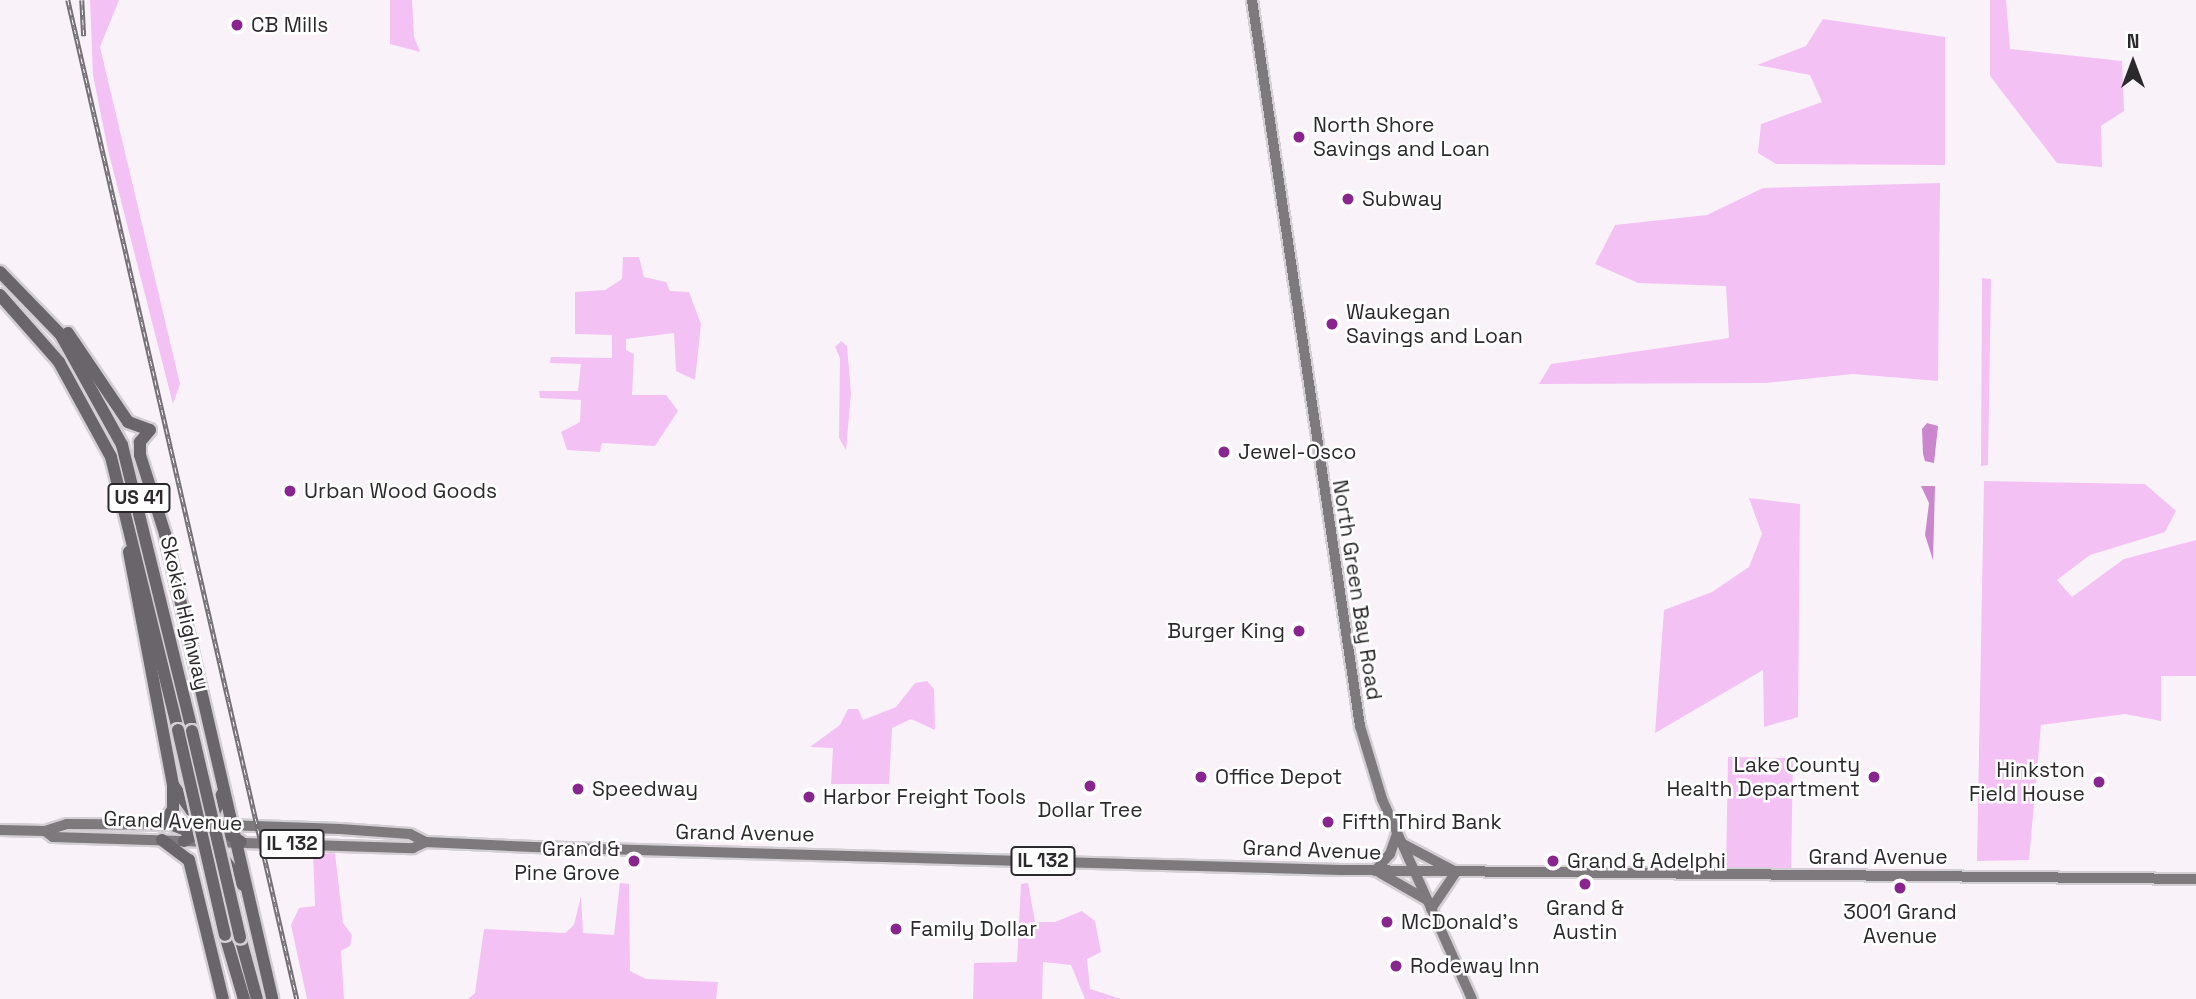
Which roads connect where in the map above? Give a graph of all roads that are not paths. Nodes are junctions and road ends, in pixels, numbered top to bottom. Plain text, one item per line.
1 (1252, 0) edge
2 (0, 272) edge
3 (23, 293) junction
4 (0, 295) edge
5 (122, 445) junction
6 (119, 482) junction
7 (196, 678) junction
8 (173, 785) junction
9 (223, 790) junction
10 (167, 824) junction
11 (0, 830) edge
12 (45, 831) junction
13 (223, 833) junction
14 (1399, 839) junction
15 (162, 840) junction
16 (184, 841) joint
17 (426, 842) junction
18 (1375, 871) junction
19 (1413, 872) junction
20 (1456, 872) junction
21 (194, 876) junction
22 (2196, 879) edge
23 (250, 897) junction
24 (1429, 905) junction
25 (223, 999) edge
26 (244, 999) edge
27 (257, 999) edge
28 (272, 999) edge
29 (1472, 999) edge

1 - 14 main road, North Green Bay Road
2 - 3 highway, Skokie Highway / US 41
3 - 5 highway, Skokie Highway / US 41
3 - 7 highway
4 - 6 highway, Skokie Highway / US 41
5 - 7 highway
5 - 27 highway, Skokie Highway / US 41, bridge
6 - 8 highway
6 - 26 highway, Skokie Highway / US 41, bridge
7 - 9 highway
8 - 10 highway
8 - 13 highway
9 - 13 highway
9 - 13 highway
10 - 12 main road, Grand Avenue
10 - 13 highway
11 - 12 main road, Grand Avenue
12 - 15 main road, Grand Avenue
13 - 16 highway
13 - 17 main road, Grand Avenue / IL 132
13 - 17 main road, Grand Avenue / IL 132
13 - 21 highway
13 - 23 highway
13 - 23 highway
14 - 18 main road
14 - 19 main road, North Green Bay Road
14 - 20 main road
15 - 16 main road, Grand Avenue
15 - 21 highway
17 - 18 main road, Grand Avenue / IL 132
18 - 19 main road, Grand Avenue / IL 132
18 - 24 main road
19 - 20 main road, Grand Avenue
19 - 24 main road, North Green Bay Road
20 - 22 main road, Grand Avenue
20 - 24 main road
21 - 25 highway
23 - 28 highway
24 - 29 main road, North Green Bay Road

